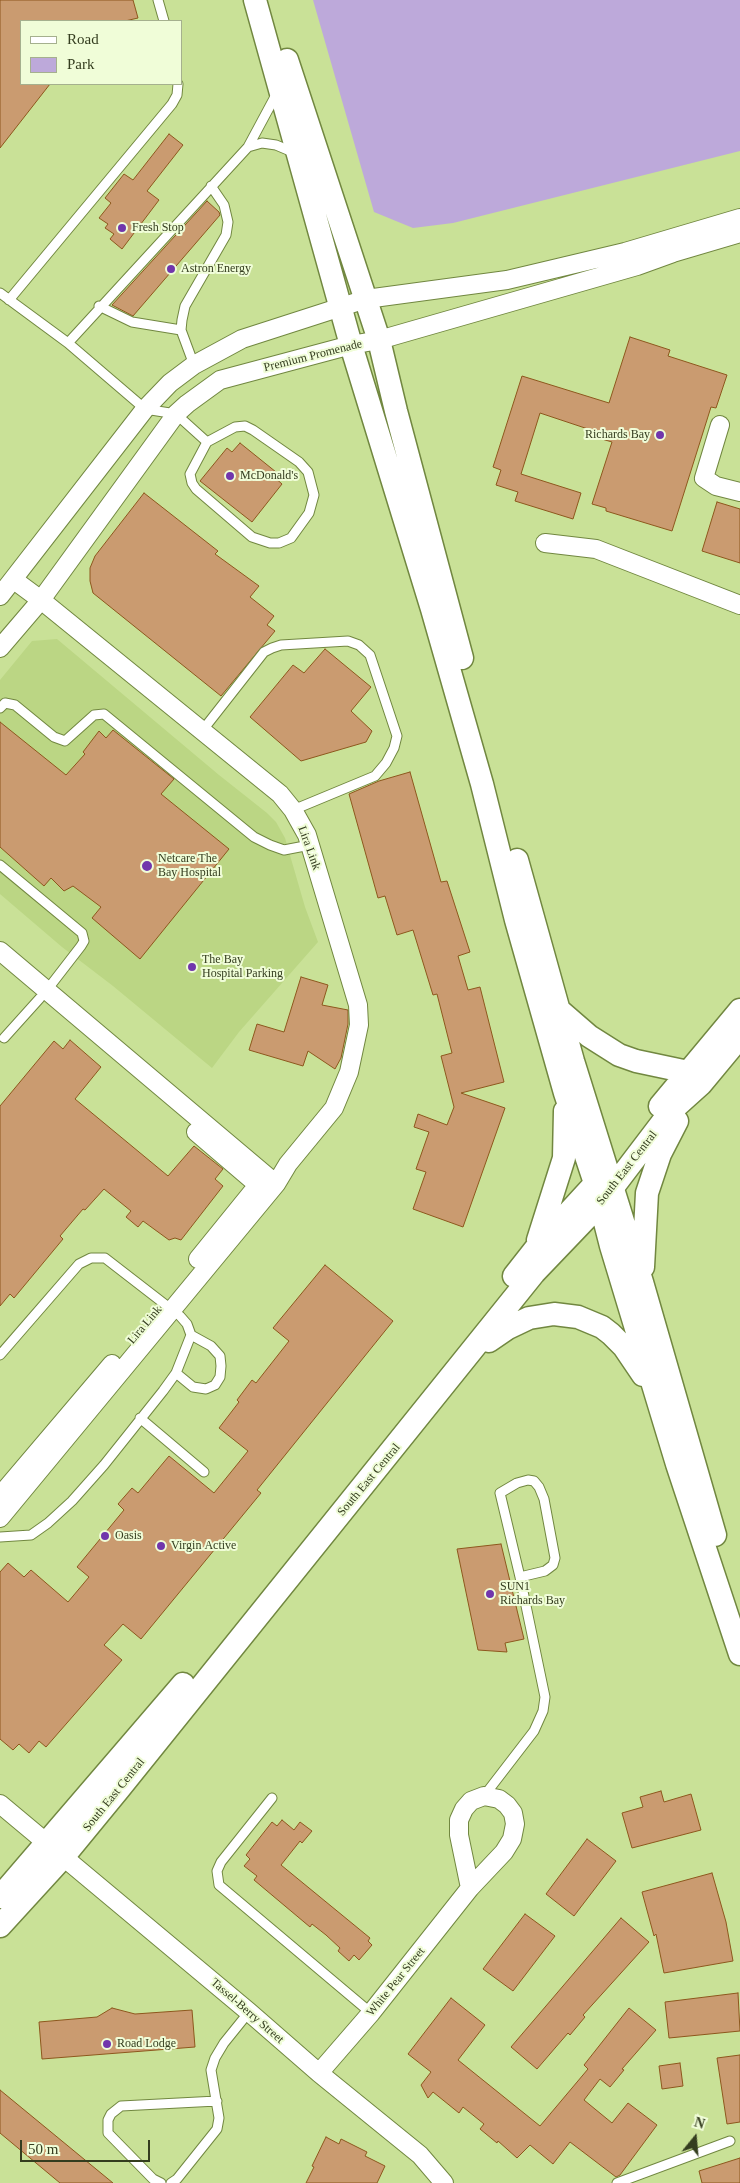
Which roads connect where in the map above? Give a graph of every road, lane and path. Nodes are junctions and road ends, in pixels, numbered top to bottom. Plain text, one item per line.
1 (158, 0) edge
2 (254, 0) edge
3 (268, 0) edge
4 (164, 20) edge
5 (178, 85) edge
6 (280, 88) junction
7 (248, 146) junction
8 (299, 154) junction
9 (211, 186) junction
10 (740, 218) edge
11 (740, 233) edge
12 (0, 293) edge
13 (366, 299) junction
14 (9, 300) junction
15 (99, 306) junction
16 (342, 306) junction
17 (181, 330) junction
18 (379, 340) junction
19 (68, 343) junction
20 (351, 345) junction
21 (194, 365) junction
22 (145, 409) junction
23 (176, 414) junction
24 (720, 425) dead end
25 (207, 442) junction
26 (740, 492) edge
27 (545, 543) dead end
28 (14, 580) junction
29 (0, 596) edge
30 (41, 600) junction
31 (740, 605) edge
32 (0, 648) edge
33 (0, 708) edge
34 (202, 731) junction
35 (293, 810) junction
36 (310, 845) junction
37 (0, 865) edge
38 (0, 951) edge
39 (0, 964) edge
40 (44, 994) junction
41 (559, 1010) junction
42 (740, 1010) edge
43 (740, 1037) edge
44 (4, 1038) dead end
45 (694, 1078) junction
46 (565, 1093) junction
47 (267, 1184) junction
48 (604, 1186) junction
49 (536, 1248) junction
50 (642, 1282) junction
51 (167, 1307) junction
52 (191, 1335) junction
53 (0, 1355) edge
54 (464, 1362) junction
55 (176, 1373) junction
56 (656, 1394) junction
57 (140, 1418) junction
58 (204, 1472) dead end
59 (0, 1496) edge
60 (0, 1518) edge
61 (0, 1537) edge
62 (520, 1577) junction
63 (740, 1622) edge
64 (740, 1654) edge
65 (484, 1796) junction
66 (272, 1798) dead end
67 (0, 1804) edge
68 (46, 1843) junction
69 (64, 1856) junction
70 (470, 1888) junction
71 (0, 1897) edge
72 (0, 1926) edge
73 (248, 2012) junction
74 (371, 2013) junction
75 (319, 2073) junction
76 (216, 2101) junction
77 (730, 2141) dead end
78 (161, 2183) edge
79 (171, 2183) edge
80 (444, 2183) edge
81 (617, 2183) edge

1 - 4 lane
2 - 6 street
3 - 13 street
5 - 14 lane
6 - 7 lane
6 - 8 street
7 - 8 lane
7 - 9 lane
8 - 16 street
9 - 15 lane
9 - 17 lane
10 - 13 street
11 - 18 street, Premium Promenade
12 - 14 lane
13 - 16 street
13 - 18 street
14 - 19 lane
15 - 17 lane
15 - 19 lane
16 - 20 street
16 - 21 street
17 - 21 lane
18 - 20 street, Premium Promenade
18 - 41 street
19 - 22 lane
20 - 23 street, Premium Promenade
20 - 46 street
21 - 22 street
22 - 23 lane
22 - 28 street
23 - 25 lane
23 - 30 street, Premium Promenade
24 - 26 street
25 - 25 lane
27 - 31 street
28 - 29 street
28 - 30 street, Lira Link
30 - 32 street, Premium Promenade
30 - 34 street, Lira Link
33 - 36 lane
34 - 35 street, Lira Link
34 - 35 lane
35 - 36 street, Lira Link
36 - 47 street, Lira Link
37 - 40 lane
38 - 40 street
39 - 40 street
40 - 44 lane
40 - 47 street
40 - 47 street
41 - 45 street
41 - 48 street
42 - 45 street, South East Central
43 - 45 street, South East Central
45 - 48 street, South East Central
45 - 50 street
46 - 48 street
46 - 49 street
47 - 51 street, Lira Link
48 - 49 street, South East Central
48 - 50 street
48 - 54 street, South East Central
48 - 56 street
49 - 68 street, South East Central
50 - 63 street
51 - 52 lane, Lira Link
51 - 53 lane
51 - 59 street, Lira Link
51 - 60 street, Lira Link
52 - 55 lane
52 - 55 lane, Lira Link
54 - 56 street
54 - 69 street, South East Central
55 - 57 lane
56 - 64 street
57 - 58 lane
57 - 61 lane
62 - 62 lane
62 - 65 lane
65 - 70 street
65 - 70 street, White Pear Street
66 - 74 lane
67 - 68 street
68 - 69 street, Tassel-Berry Street
68 - 71 street, South East Central
69 - 72 street, South East Central
69 - 73 street, Tassel-Berry Street
70 - 74 street, White Pear Street
73 - 75 street, Tassel-Berry Street
73 - 76 lane
74 - 75 street, White Pear Street
75 - 80 street, Tassel-Berry Street
76 - 78 lane
76 - 79 lane
77 - 81 lane

